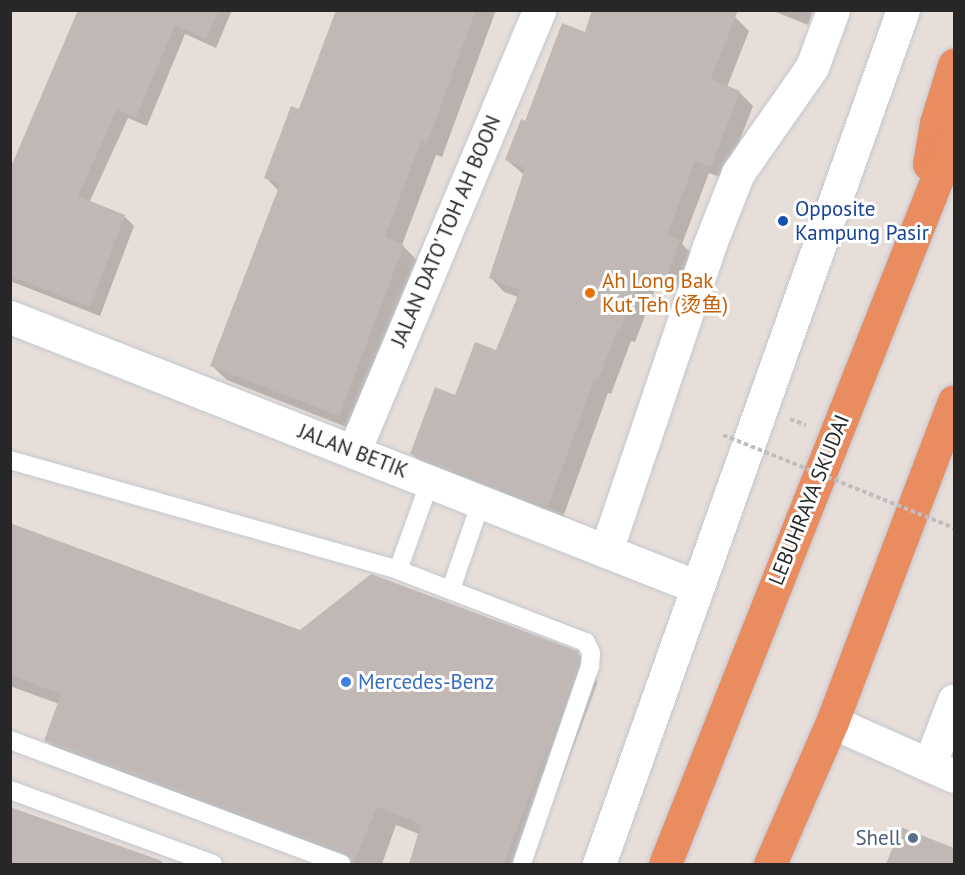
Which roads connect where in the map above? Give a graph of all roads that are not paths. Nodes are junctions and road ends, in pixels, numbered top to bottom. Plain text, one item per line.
1 (539, 10) edge
2 (833, 10) edge
3 (903, 10) edge
4 (954, 65) edge
5 (954, 136) edge
6 (917, 228) junction
7 (10, 317) edge
8 (954, 401) edge
9 (354, 451) junction
10 (10, 460) edge
11 (430, 481) junction
12 (481, 502) junction
13 (606, 551) junction
14 (398, 570) junction
15 (695, 586) junction
16 (451, 589) junction
17 (954, 700) edge
18 (832, 722) junction
19 (10, 740) edge
20 (942, 769) edge
21 (10, 790) edge
22 (213, 864) edge
23 (342, 864) edge
24 (522, 864) edge
25 (599, 864) edge
26 (665, 864) edge
27 (770, 864) edge

1 - 9 street, JALAN DATO' TOH AH BOON
2 - 13 street
3 - 15 street
4 - 6 highway
5 - 6 highway, LEBUHRAYA SKUDAI
6 - 26 highway, LEBUHRAYA SKUDAI
7 - 9 street, JALAN BETIK
8 - 18 highway
9 - 11 street, JALAN BETIK
10 - 14 lane
11 - 12 street, JALAN BETIK
11 - 14 lane
12 - 13 street, JALAN BETIK
12 - 16 lane
13 - 15 street, JALAN BETIK
14 - 16 lane
15 - 25 street
16 - 24 lane
17 - 20 street
18 - 20 street
18 - 27 highway
19 - 23 lane
21 - 22 lane

